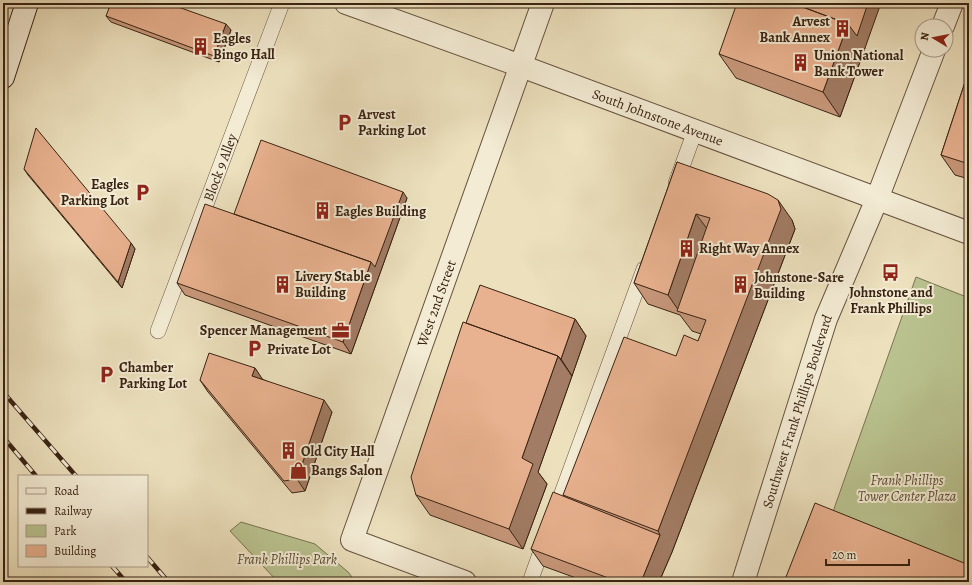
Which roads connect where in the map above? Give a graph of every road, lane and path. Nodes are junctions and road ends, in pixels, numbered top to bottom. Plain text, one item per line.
1 (27, 3) edge
2 (282, 3) edge
3 (346, 3) edge
4 (543, 3) edge
5 (952, 3) edge
6 (946, 18) edge
7 (931, 58) edge
8 (522, 66) junction
9 (3, 77) edge
10 (695, 131) junction
11 (670, 197) edge
12 (877, 199) junction
13 (969, 233) edge
14 (649, 256) edge
15 (158, 331) dead end
16 (465, 582) edge
17 (530, 582) edge
18 (743, 582) edge

1 - 9 street
2 - 15 lane, Block 9 Alley
3 - 8 street, South Johnstone Avenue
4 - 8 street, West 2nd Street
5 - 6 street
7 - 12 street, Southwest Frank Phillips Boulevard
8 - 10 street, South Johnstone Avenue
8 - 16 street, West 2nd Street
10 - 11 lane
10 - 12 street, South Johnstone Avenue
12 - 13 street, South Johnstone Avenue
12 - 18 street, Southwest Frank Phillips Boulevard
14 - 17 lane

